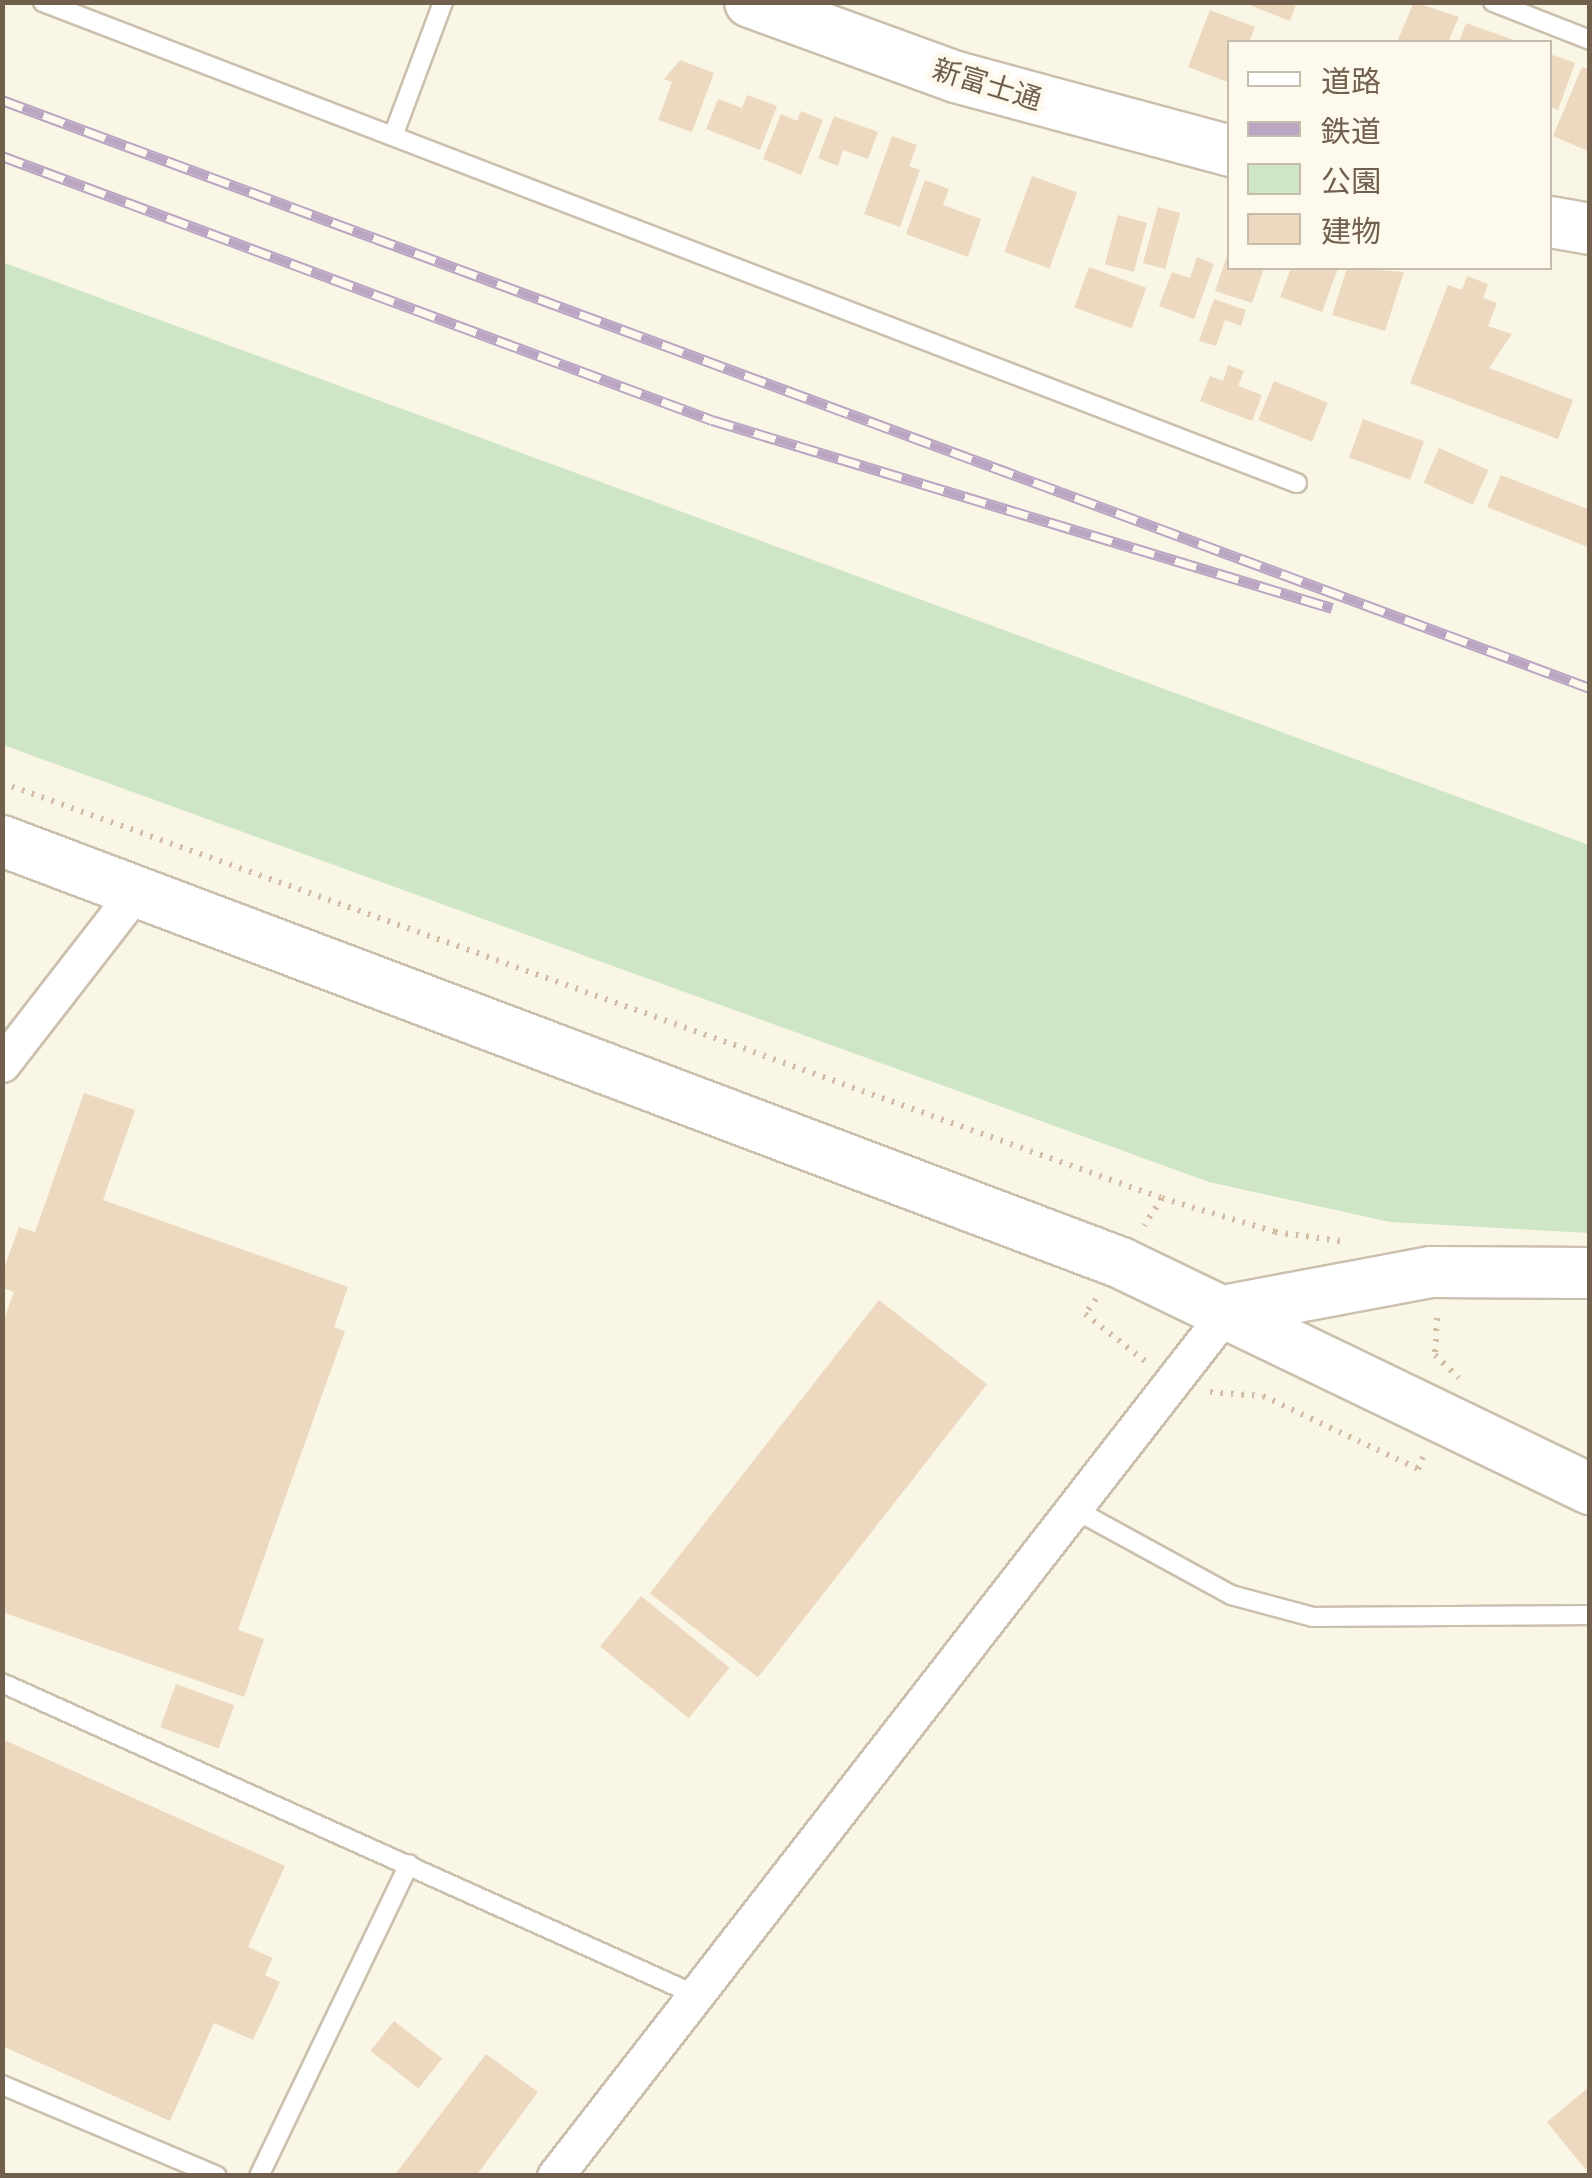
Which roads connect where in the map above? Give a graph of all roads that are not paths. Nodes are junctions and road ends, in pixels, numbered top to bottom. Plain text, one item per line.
1 (44, 2) edge
2 (443, 2) edge
3 (750, 2) edge
4 (1493, 2) edge
5 (1590, 40) edge
6 (394, 136) junction
7 (1227, 150) edge
8 (1552, 222) edge
9 (1590, 229) edge
10 (1297, 482) dead end
11 (2, 840) edge
12 (138, 890) junction
13 (2, 1064) edge
14 (1590, 1273) edge
15 (1228, 1310) junction
16 (1590, 1489) edge
17 (1074, 1509) junction
18 (1590, 1615) edge
19 (2, 1683) edge
20 (409, 1864) junction
21 (696, 1995) junction
22 (2, 2086) edge
23 (218, 2176) edge
24 (258, 2176) edge
25 (556, 2176) edge

1 - 6 lane
2 - 6 lane
3 - 7 street, 新富士通
4 - 5 lane
6 - 10 lane
8 - 9 street
11 - 12 street
12 - 13 street
12 - 15 street
14 - 15 street
15 - 16 street
15 - 17 street
17 - 18 lane
17 - 21 street
19 - 20 lane
20 - 21 lane
20 - 24 lane
21 - 25 street
22 - 23 lane

